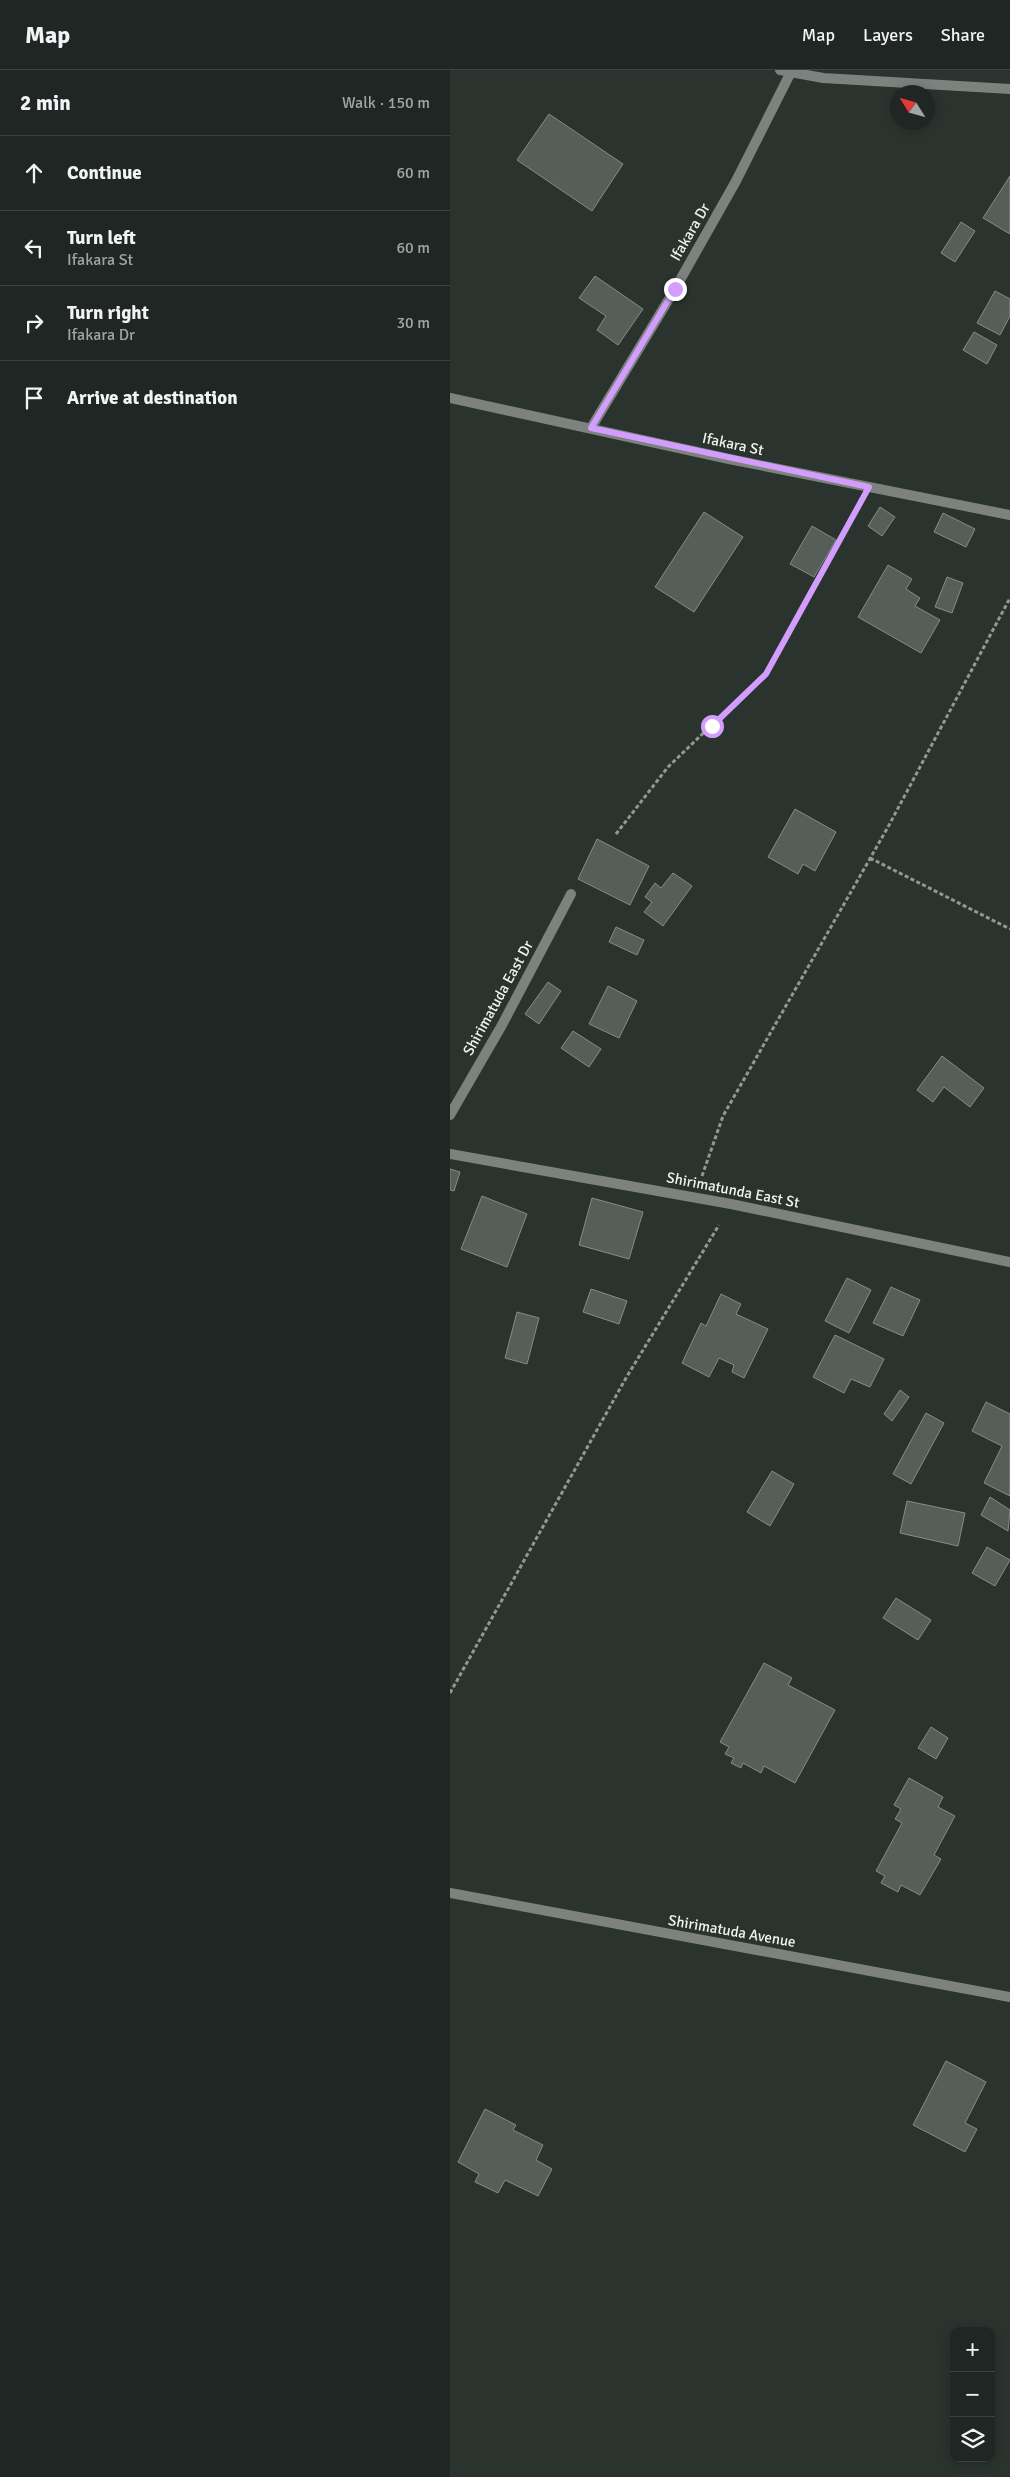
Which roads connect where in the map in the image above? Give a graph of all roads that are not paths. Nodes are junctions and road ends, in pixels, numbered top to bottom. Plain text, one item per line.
1 (780, 70) edge
2 (791, 72) junction
3 (1010, 89) edge
4 (450, 398) edge
5 (591, 428) junction
6 (1010, 515) edge
7 (571, 894) dead end
8 (450, 1115) edge
9 (450, 1154) edge
10 (1010, 1262) edge
11 (450, 1893) edge
12 (1010, 1997) edge

1 - 2 street
2 - 3 street
2 - 5 street, Ifakara Dr
4 - 5 street, Ifakara St
5 - 6 street, Ifakara St
7 - 8 street, Shirimatuda East Dr
9 - 10 street, Shirimatunda East St
11 - 12 street, Shirimatuda Avenue

